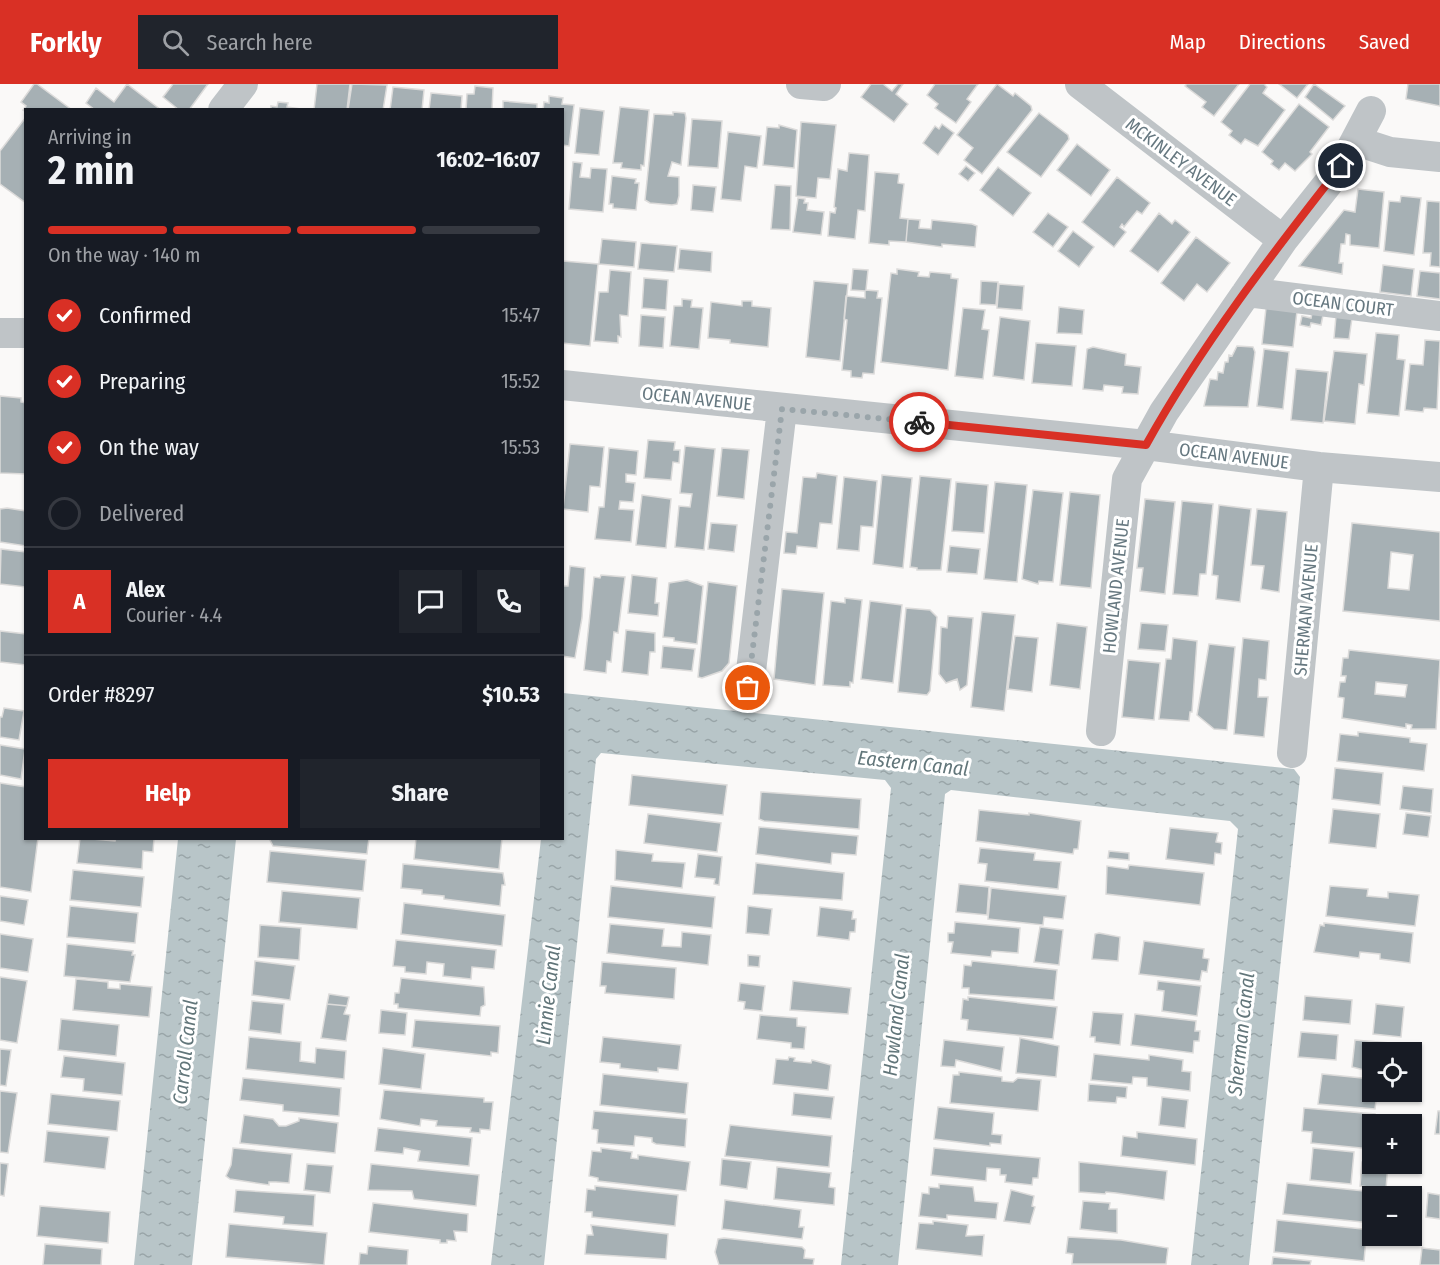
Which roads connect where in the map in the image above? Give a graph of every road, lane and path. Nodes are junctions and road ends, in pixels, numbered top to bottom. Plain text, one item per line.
1 (243, 84) edge
2 (1080, 84) edge
3 (225, 108) edge
4 (1371, 111) dead end
5 (1356, 141) junction
6 (1440, 158) edge
7 (1283, 240) junction
8 (1247, 292) junction
9 (1440, 316) edge
10 (0, 333) edge
11 (24, 333) edge
12 (564, 385) edge
13 (782, 409) junction
14 (1146, 445) junction
15 (1319, 467) junction
16 (1440, 477) edge
17 (748, 688) dead end
18 (1101, 731) dead end
19 (1292, 753) dead end

1 - 3 street
2 - 7 street, MCKINLEY AVENUE
4 - 5 street, HOWLAND AVENUE
5 - 6 street
5 - 7 street, HOWLAND AVENUE
7 - 8 street, HOWLAND AVENUE
8 - 9 street, OCEAN COURT
8 - 14 street, HOWLAND AVENUE
10 - 11 street
12 - 13 street, OCEAN AVENUE
13 - 14 street, OCEAN AVENUE
13 - 17 street
14 - 15 street, OCEAN AVENUE
14 - 18 street, HOWLAND AVENUE
15 - 16 street, OCEAN AVENUE
15 - 19 street, SHERMAN AVENUE

